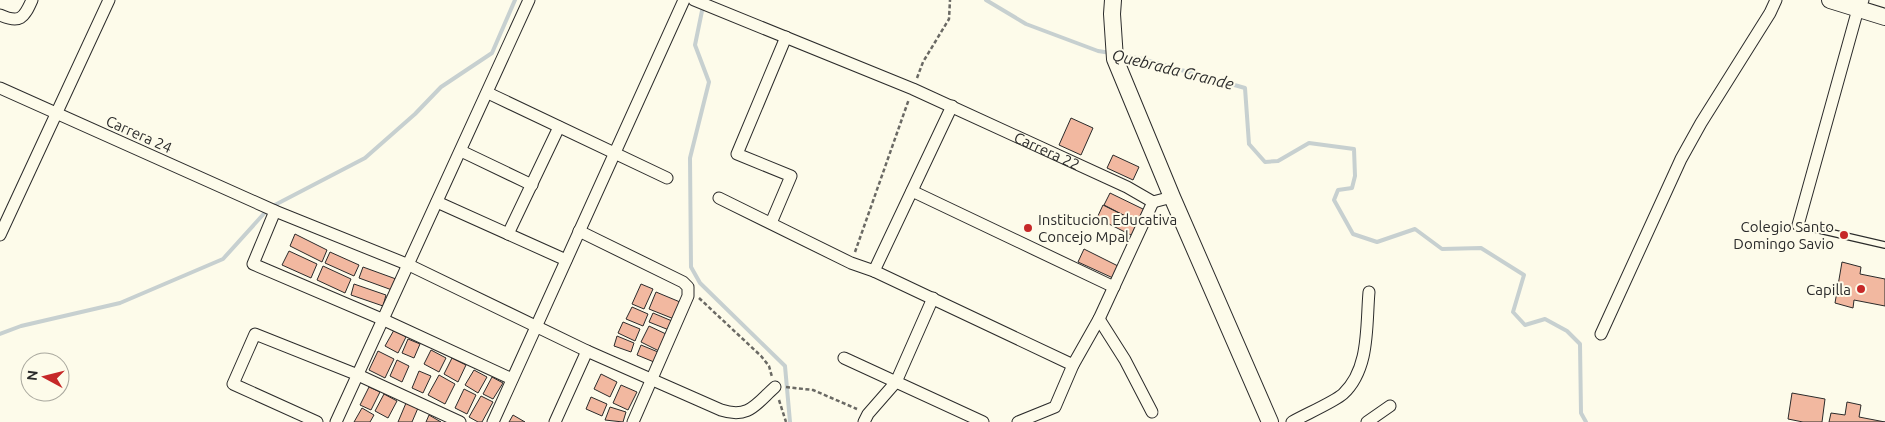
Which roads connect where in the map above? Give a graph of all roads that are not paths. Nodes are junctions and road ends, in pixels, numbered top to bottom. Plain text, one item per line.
1 (32, 0) edge
2 (109, 0) edge
3 (530, 0) edge
4 (691, 0) edge
5 (1113, 0) edge
6 (1776, 0) edge
7 (1830, 0) edge
8 (1869, 10) edge
9 (0, 15) edge
10 (786, 36) junction
11 (0, 88) edge
12 (488, 92) junction
13 (952, 106) junction
14 (56, 114) junction
15 (559, 127) junction
16 (461, 152) junction
17 (615, 153) junction
18 (667, 178) dead end
19 (532, 185) junction
20 (912, 190) junction
21 (1172, 197) junction
22 (719, 198) dead end
23 (438, 202) junction
24 (1153, 202) junction
25 (270, 209) junction
26 (771, 223) junction
27 (1798, 226) joint
28 (579, 231) junction
29 (508, 234) junction
30 (0, 235) edge
31 (1885, 245) edge
32 (566, 260) junction
33 (409, 265) junction
34 (874, 271) junction
35 (1114, 287) junction
36 (1369, 292) dead end
37 (932, 298) junction
38 (384, 320) junction
39 (1099, 320) junction
40 (536, 326) junction
41 (1601, 334) dead end
42 (586, 351) junction
43 (844, 358) dead end
44 (1073, 365) junction
45 (358, 375) junction
46 (512, 379) junction
47 (652, 380) junction
48 (896, 382) junction
49 (778, 387) road end
50 (1390, 406) dead end
51 (1152, 412) dead end
52 (866, 418) edge
53 (317, 422) edge
54 (336, 422) edge
55 (460, 422) edge
56 (493, 422) edge
57 (555, 422) edge
58 (633, 422) edge
59 (983, 422) edge
60 (1018, 422) edge
61 (1270, 422) edge
62 (1292, 422) edge
63 (1367, 422) edge

1 - 9 street
2 - 14 street
3 - 12 street
4 - 10 street, Carrera 22
4 - 17 street
5 - 21 main road
6 - 41 street
7 - 8 main road
8 - 27 street
10 - 13 street, Carrera 22
10 - 26 street
11 - 14 street, Carrera 24
12 - 15 street
12 - 16 street
13 - 20 street
13 - 24 street, Carrera 22
14 - 25 street, Carrera 24
14 - 30 street
15 - 17 street
15 - 19 street
16 - 19 street
16 - 23 street
17 - 18 street
17 - 28 street
19 - 29 street
20 - 34 street
20 - 35 street
21 - 24 street
21 - 61 main road
22 - 26 street
23 - 29 street
23 - 33 street
24 - 35 street
25 - 33 street, Carrera 24
25 - 38 street
26 - 34 street
27 - 31 lane
28 - 32 street
28 - 47 street
29 - 32 street
32 - 40 street
33 - 38 street
33 - 40 street, Carrera 24
34 - 37 street
35 - 39 street
36 - 62 street
37 - 44 street
37 - 48 street
38 - 45 street
38 - 46 street
39 - 44 street
39 - 51 street
40 - 42 street, Carrera 24
40 - 46 street
42 - 47 street, Carrera 24
42 - 57 street
43 - 48 street
44 - 60 street
45 - 53 street
45 - 54 street
45 - 55 street
46 - 56 street
47 - 49 street, Carrera 24
47 - 58 street
48 - 52 street
48 - 59 street
50 - 63 street

